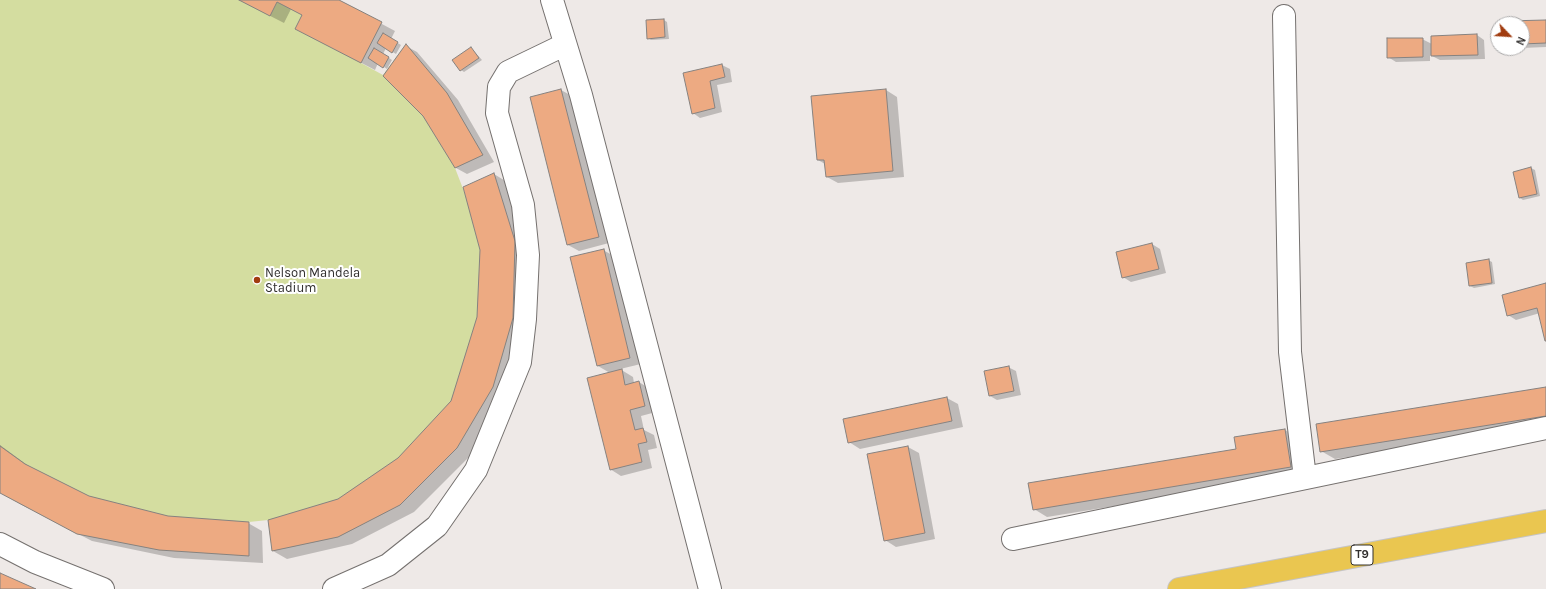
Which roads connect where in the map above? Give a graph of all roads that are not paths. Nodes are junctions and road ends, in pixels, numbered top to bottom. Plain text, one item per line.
1 (552, 0) edge
2 (1284, 16) dead end
3 (564, 44) junction
4 (1546, 428) edge
5 (1305, 478) junction
6 (1546, 521) edge
7 (1013, 539) dead end
8 (0, 544) edge
9 (103, 589) edge
10 (334, 589) edge
11 (710, 589) edge
12 (1179, 589) edge

1 - 3 street
2 - 5 street
3 - 10 street
3 - 11 street
4 - 5 street
5 - 7 street
6 - 12 highway, T9
8 - 9 street

